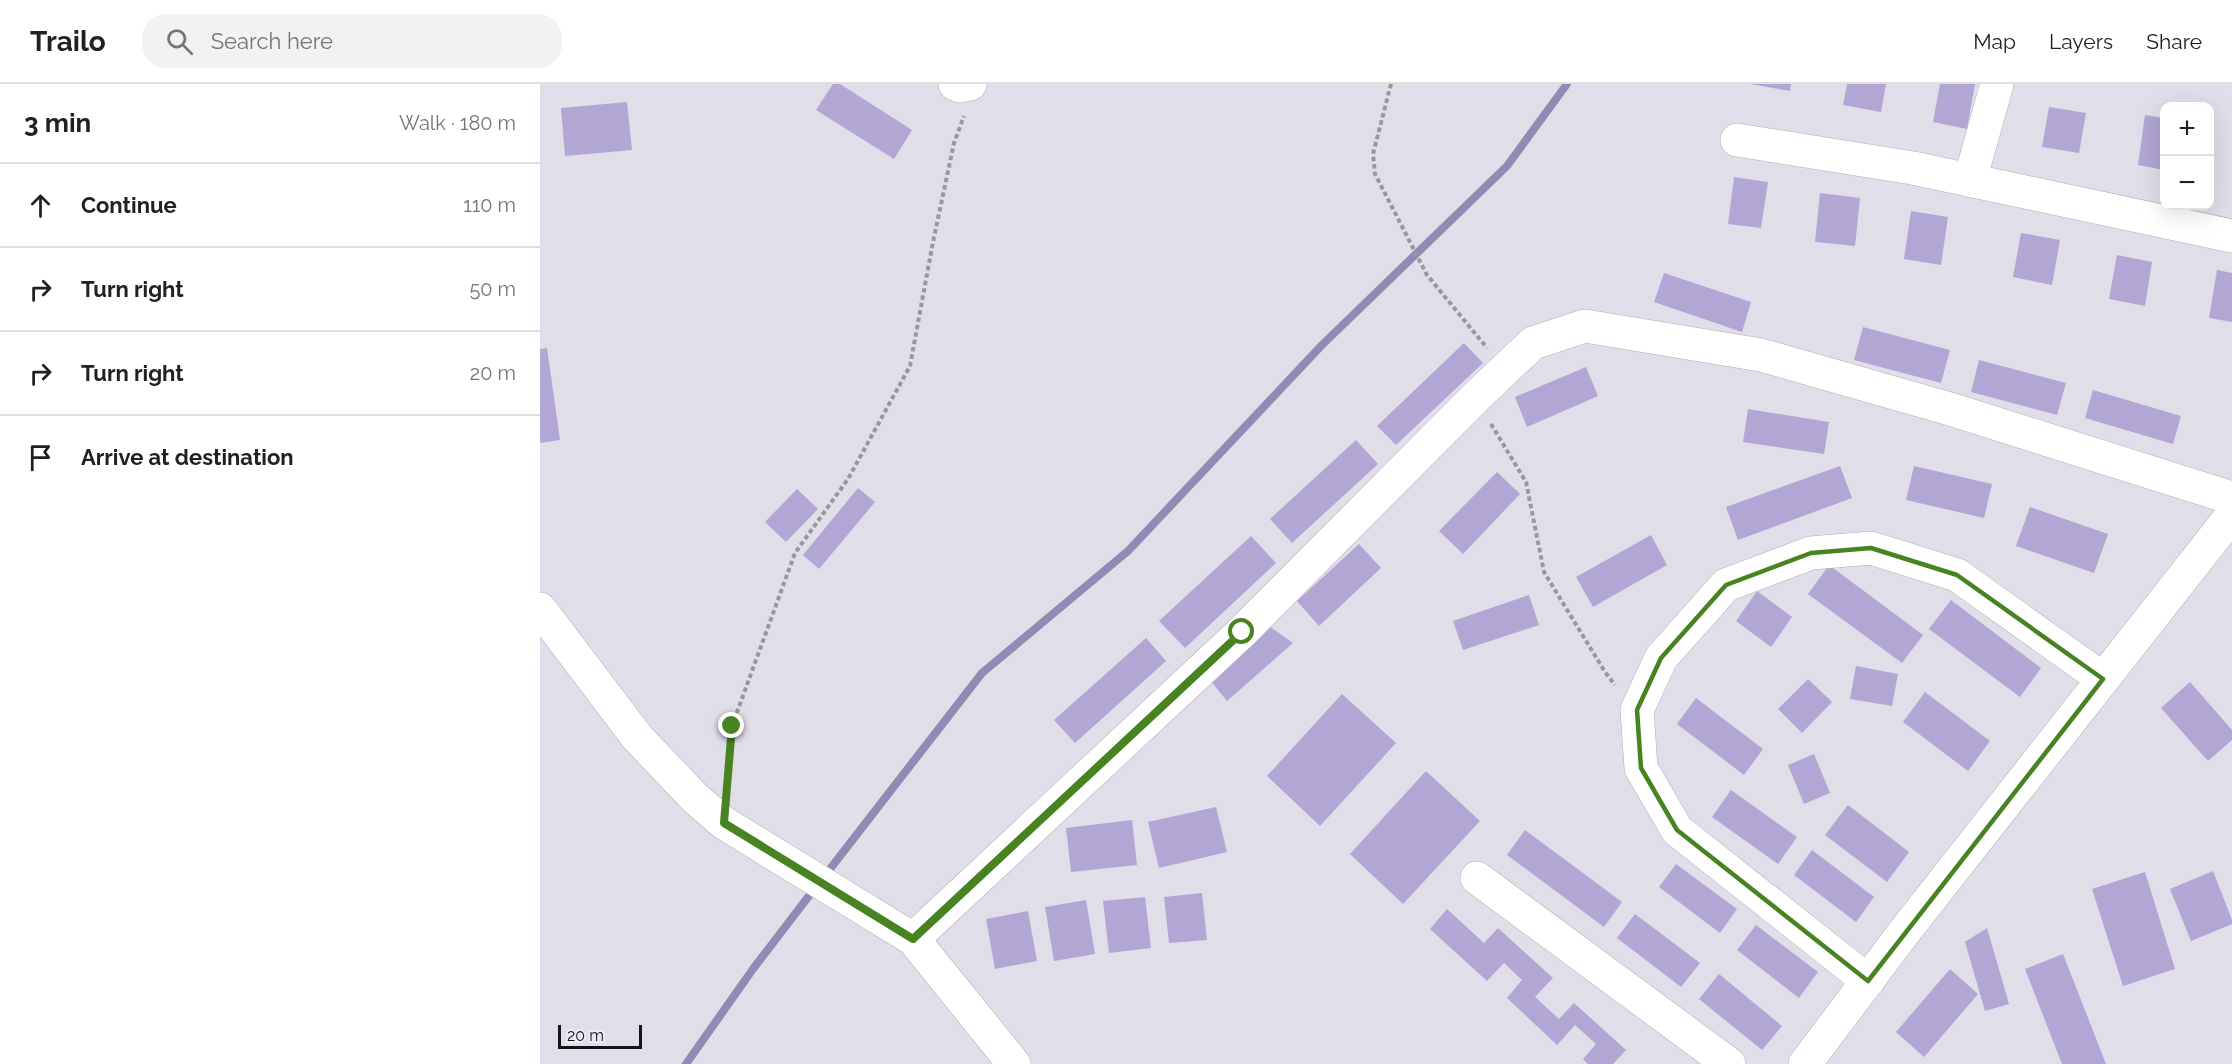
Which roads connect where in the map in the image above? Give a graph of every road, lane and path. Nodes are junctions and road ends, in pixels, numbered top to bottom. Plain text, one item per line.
1 (1997, 84) edge
2 (963, 94) edge
3 (1737, 140) dead end
4 (1970, 180) junction
5 (2232, 236) edge
6 (2232, 498) edge
7 (2232, 515) edge
8 (540, 609) edge
9 (2103, 679) junction
10 (724, 823) junction
11 (1477, 878) dead end
12 (913, 939) junction
13 (1868, 981) junction
14 (1014, 1064) edge
15 (1729, 1064) edge
16 (1805, 1064) edge

1 - 4 street
2 - 10 path
3 - 4 street
4 - 5 street
6 - 12 street
7 - 9 street
8 - 10 street
9 - 13 street
9 - 13 street
10 - 12 street
11 - 15 street
12 - 14 street
13 - 16 street

